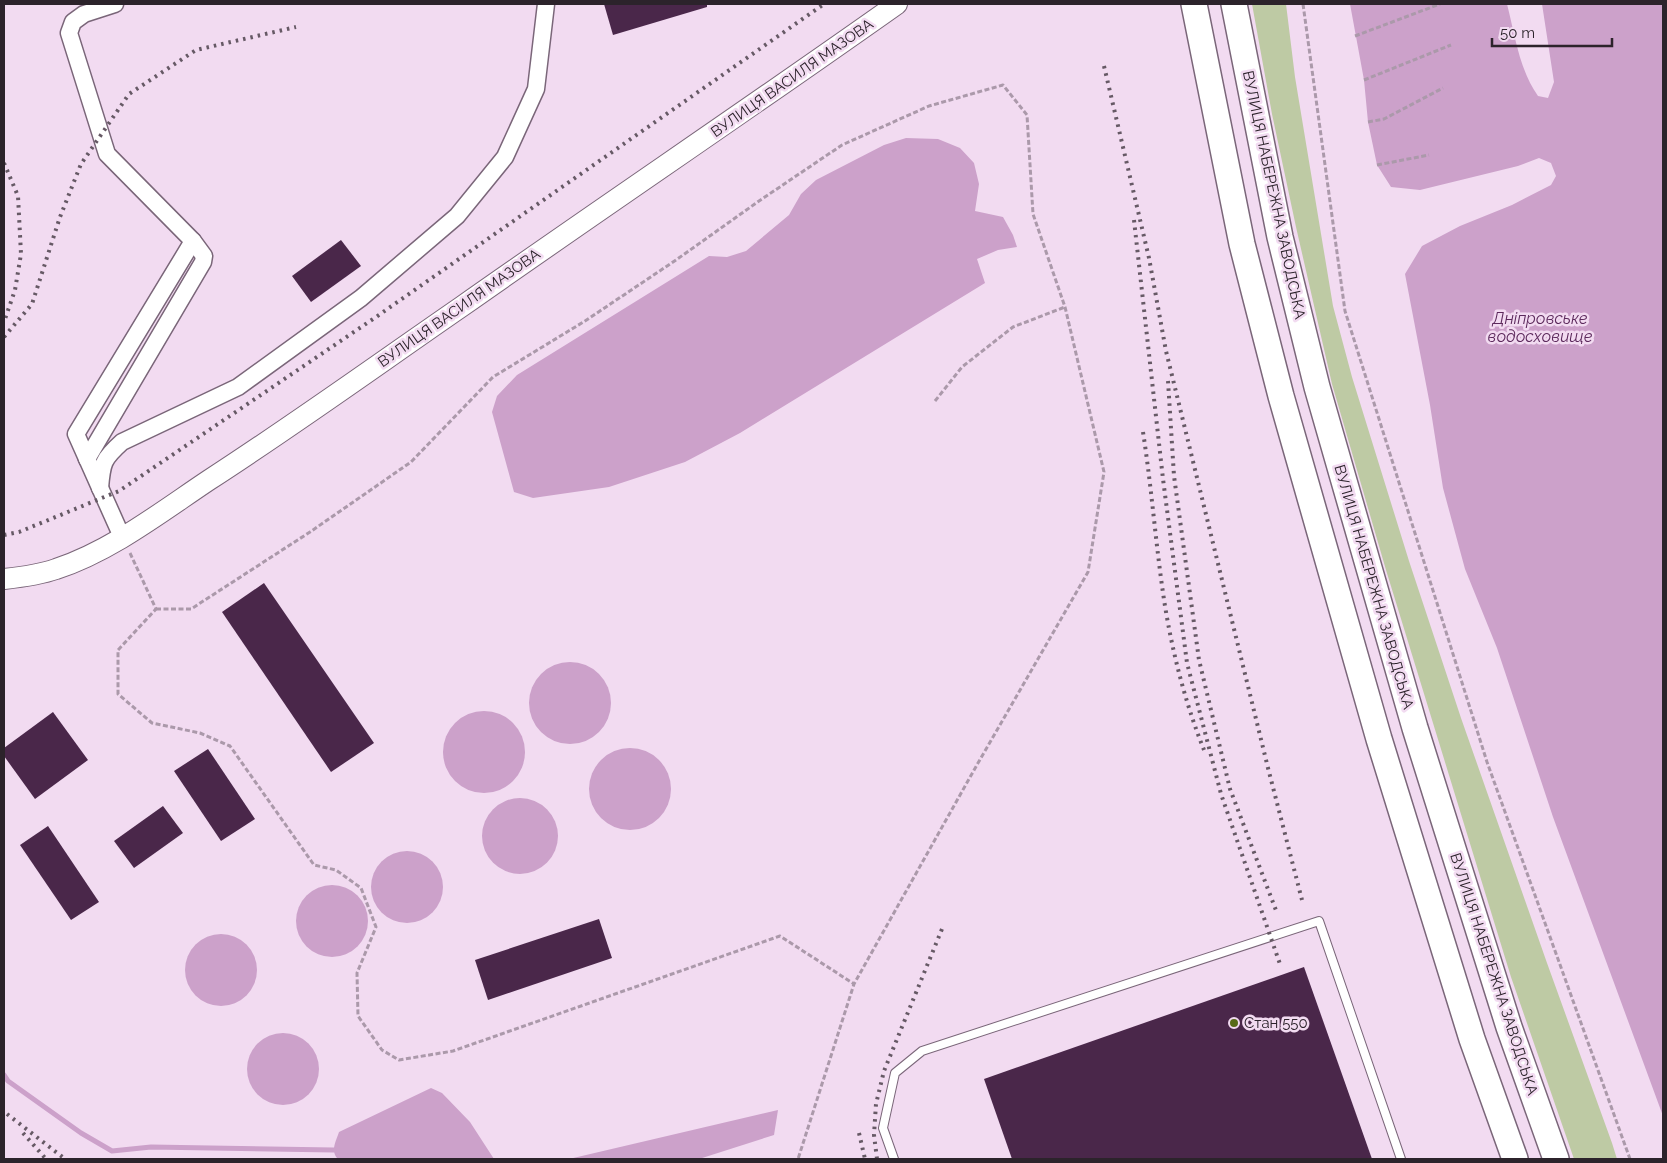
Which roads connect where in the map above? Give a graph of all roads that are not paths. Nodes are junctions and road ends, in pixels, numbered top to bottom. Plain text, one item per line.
1 (115, 4) edge
2 (546, 4) edge
3 (897, 4) edge
4 (1194, 4) edge
5 (1234, 4) edge
6 (192, 241) junction
7 (87, 459) junction
8 (100, 488) junction
9 (122, 537) junction
10 (4, 579) edge
11 (894, 1159) edge
12 (1402, 1159) edge
13 (1515, 1159) edge
14 (1556, 1159) edge

1 - 6 street
2 - 8 street
3 - 9 street, ВУЛИЦЯ ВАСИЛЯ МАЗОВА
4 - 13 main road
5 - 14 main road, ВУЛИЦЯ НАБЕРЕЖНА ЗАВОДСЬКА
6 - 7 street
6 - 7 street
7 - 8 street
8 - 9 street
9 - 10 street, ВУЛИЦЯ ВАСИЛЯ МАЗОВА
11 - 12 lane

